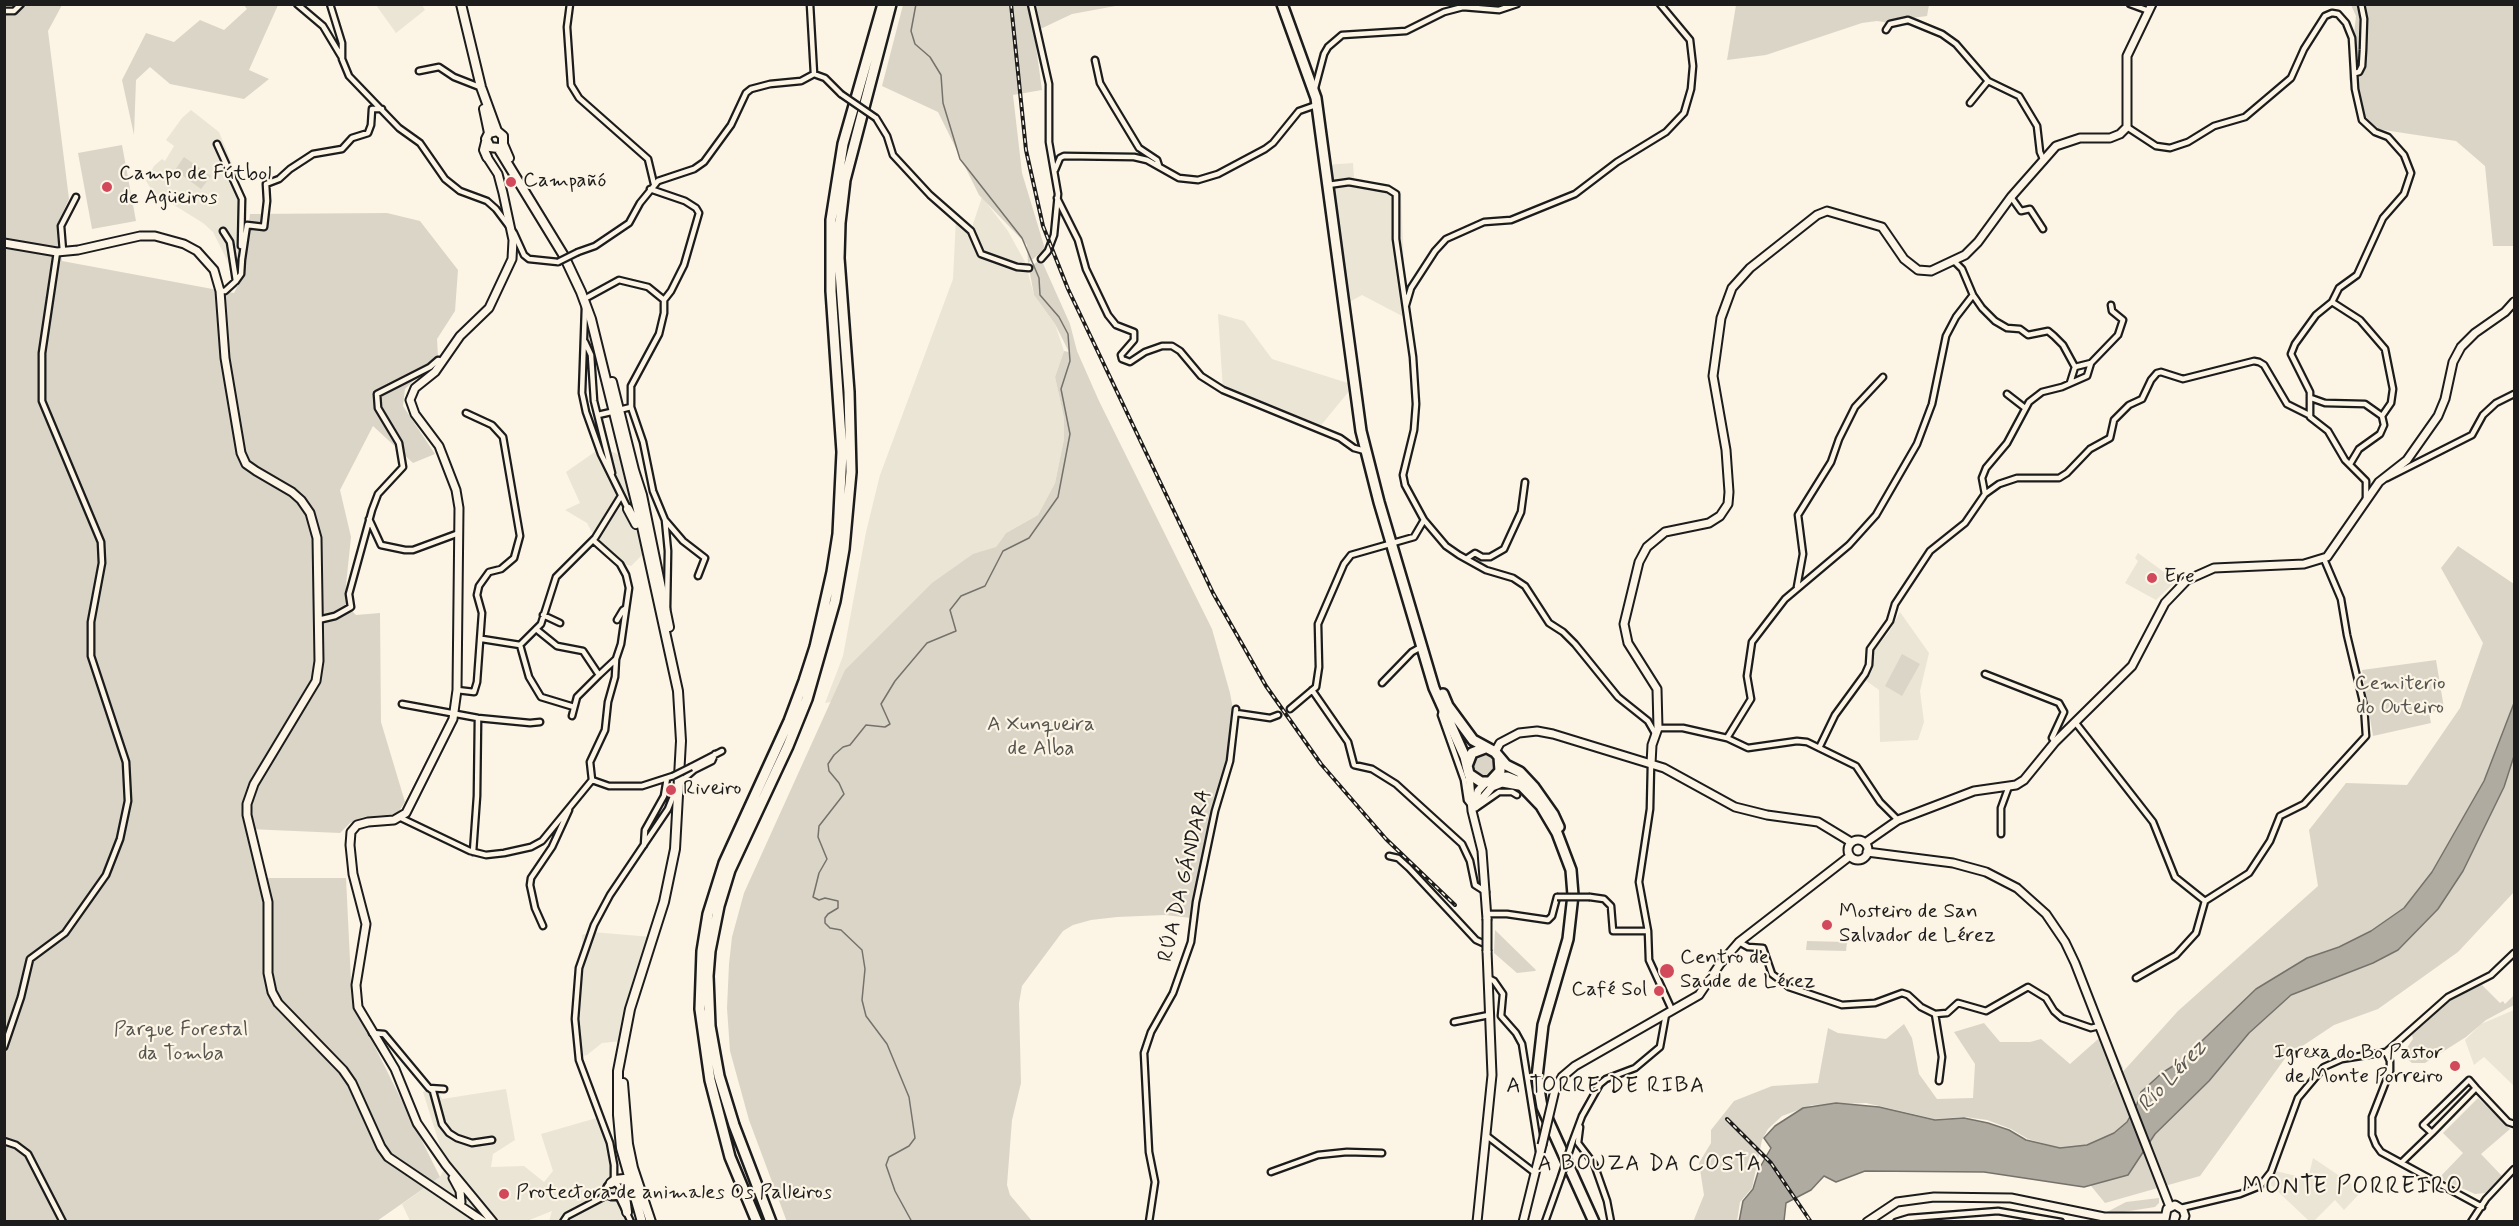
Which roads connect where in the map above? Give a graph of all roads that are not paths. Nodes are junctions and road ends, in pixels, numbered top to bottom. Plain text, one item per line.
1 (21, 4) edge
2 (297, 4) edge
3 (330, 4) edge
4 (460, 4) edge
5 (570, 4) edge
6 (810, 4) edge
7 (882, 4) edge
8 (891, 4) edge
9 (1031, 4) edge
10 (1282, 4) edge
11 (1517, 4) edge
12 (1660, 4) edge
13 (2130, 4) edge
14 (2361, 4) edge
15 (1484, 6) edge
16 (2151, 8) edge
17 (4, 10) edge
18 (1886, 30) dead end
19 (342, 59) junction
20 (1095, 60) dead end
21 (419, 71) dead end
22 (2355, 73) junction
23 (814, 74) junction
24 (1988, 81) junction
25 (477, 86) junction
26 (1313, 90) junction
27 (1970, 103) dead end
28 (1317, 105) junction
29 (382, 109) junction
30 (2127, 127) junction
31 (492, 132) junction
32 (217, 144) dead end
33 (495, 146) junction
34 (487, 157) joint
35 (2044, 161) junction
36 (1159, 166) junction
37 (1055, 170) junction
38 (654, 184) junction
39 (1328, 185) junction
40 (650, 189) junction
41 (76, 197) dead end
42 (2011, 197) junction
43 (1058, 198) junction
44 (511, 228) junction
45 (2043, 229) dead end
46 (224, 231) dead end
47 (4, 243) edge
48 (60, 251) junction
49 (1965, 255) junction
50 (242, 259) junction
51 (1041, 259) dead end
52 (1954, 261) junction
53 (1029, 268) dead end
54 (1962, 269) junction
55 (236, 281) junction
56 (220, 291) junction
57 (1973, 295) junction
58 (586, 299) junction
59 (664, 300) junction
60 (2332, 302) junction
61 (2514, 302) edge
62 (2111, 305) dead end
63 (1406, 306) junction
64 (584, 341) junction
65 (443, 361) junction
66 (2091, 363) junction
67 (2075, 367) junction
68 (1883, 377) dead end
69 (2070, 383) junction
70 (2007, 394) dead end
71 (2514, 394) edge
72 (2311, 398) junction
73 (631, 407) junction
74 (2025, 408) junction
75 (623, 409) dead end
76 (611, 412) dead end
77 (466, 413) dead end
78 (598, 415) junction
79 (2309, 415) junction
80 (2382, 416) junction
81 (1365, 451) junction
82 (2350, 464) junction
83 (634, 471) junction
84 (2381, 480) junction
85 (614, 482) junction
86 (1525, 482) dead end
87 (1984, 494) junction
88 (621, 496) junction
89 (2365, 504) junction
90 (637, 507) junction
91 (628, 509) junction
92 (369, 519) junction
93 (665, 520) junction
94 (1424, 520) junction
95 (638, 523) junction
96 (459, 533) junction
97 (593, 540) junction
98 (1391, 543) junction
99 (1466, 559) junction
100 (2324, 559) junction
101 (656, 564) junction
102 (698, 576) dead end
103 (1797, 587) junction
104 (626, 609) junction
105 (666, 613) junction
106 (543, 615) junction
107 (318, 620) junction
108 (617, 620) dead end
109 (560, 623) dead end
110 (536, 629) junction
111 (482, 639) junction
112 (519, 645) junction
113 (1423, 646) junction
114 (1426, 656) junction
115 (616, 659) junction
116 (1985, 674) dead end
117 (599, 675) junction
118 (1382, 683) dead end
119 (457, 690) junction
120 (1312, 690) junction
121 (402, 704) dead end
122 (574, 707) junction
123 (1442, 708) junction
124 (1290, 709) tunnel mouth
125 (454, 713) junction
126 (1278, 715) tunnel mouth
127 (572, 716) dead end
128 (478, 718) junction
129 (540, 722) dead end
130 (2075, 722) junction
131 (1657, 731) junction
132 (1727, 738) junction
133 (2055, 742) junction
134 (1485, 748) junction
135 (1819, 748) junction
136 (722, 751) dead end
137 (716, 754) junction
138 (1497, 755) junction
139 (1651, 764) junction
140 (1468, 770) junction
141 (667, 778) junction
142 (679, 778) junction
143 (592, 780) junction
144 (1491, 780) junction
145 (2009, 786) junction
146 (1525, 788) junction
147 (1517, 795) dead end
148 (571, 805) junction
149 (1474, 810) junction
150 (400, 818) junction
151 (1898, 820) junction
152 (2001, 834) dead end
153 (1851, 842) junction
154 (1865, 843) junction
155 (644, 845) junction
156 (472, 852) junction
157 (1867, 852) junction
158 (1389, 856) dead end
159 (1850, 856) junction
160 (1571, 870) junction
161 (1486, 892) junction
162 (2205, 901) junction
163 (1487, 916) junction
164 (543, 926) dead end
165 (1648, 931) junction
166 (1739, 942) junction
167 (1487, 948) junction
168 (2514, 955) edge
169 (1488, 978) junction
170 (2136, 978) dead end
171 (1669, 1012) junction
172 (1935, 1014) junction
173 (1489, 1015) junction
174 (1454, 1022) dead end
175 (2099, 1026) junction
176 (372, 1033) junction
177 (4, 1047) edge
178 (2386, 1052) junction
179 (1939, 1081) dead end
180 (429, 1088) junction
181 (2476, 1088) junction
182 (444, 1089) dead end
183 (1580, 1120) junction
184 (626, 1121) junction
185 (2514, 1124) edge
186 (2432, 1133) junction
187 (1487, 1136) junction
188 (492, 1140) dead end
189 (4, 1141) edge
190 (610, 1143) junction
191 (622, 1144) junction
192 (1541, 1149) junction
193 (1382, 1153) dead end
194 (2401, 1163) junction
195 (446, 1165) junction
196 (2514, 1169) edge
197 (1271, 1172) dead end
198 (1535, 1173) junction
199 (613, 1181) junction
200 (1576, 1181) junction
201 (630, 1184) junction
202 (608, 1195) junction
203 (618, 1195) junction
204 (452, 1201) junction
205 (461, 1202) junction
206 (478, 1204) junction
207 (2482, 1207) junction
208 (2168, 1208) junction
209 (2181, 1208) junction
210 (468, 1211) junction
211 (627, 1212) junction
212 (2124, 1217) junction
213 (2165, 1219) edge
214 (2185, 1220) edge
215 (63, 1221) edge
216 (484, 1221) edge
217 (493, 1221) edge
218 (563, 1221) edge
219 (631, 1221) edge
220 (644, 1221) edge
221 (651, 1221) edge
222 (757, 1221) edge
223 (771, 1221) edge
224 (1149, 1221) edge
225 (1477, 1221) edge
226 (1523, 1221) edge
227 (1545, 1221) edge
228 (1589, 1221) edge
229 (1594, 1221) edge
230 (1611, 1221) edge
231 (1867, 1221) edge
232 (1896, 1221) edge
233 (2061, 1221) edge
234 (2471, 1221) edge

1 - 17 street
2 - 19 street
3 - 19 street
4 - 25 main road
4 - 31 main road
5 - 38 street
6 - 23 street
7 - 222 highway
8 - 223 highway
9 - 37 street
10 - 26 highway
11 - 15 street
12 - 63 street
13 - 16 street
14 - 22 street
15 - 26 street
16 - 30 street
18 - 24 street
19 - 29 street
20 - 36 street
21 - 25 street
22 - 30 street
22 - 60 street
23 - 38 street
23 - 53 street, bridge
24 - 27 street
24 - 35 street
25 - 31 main road
26 - 28 highway
28 - 36 street
28 - 39 highway
29 - 44 street
29 - 50 street
30 - 35 street
31 - 33 main road
31 - 33 main road
32 - 50 street
33 - 34 main road
33 - 58 main road
34 - 44 street
35 - 42 street
36 - 37 street
37 - 43 street
38 - 40 street
39 - 63 street
39 - 81 highway
40 - 44 street, bridge
40 - 59 street
41 - 48 street
42 - 45 street
42 - 49 street
43 - 51 street
43 - 81 street
44 - 65 street
46 - 55 street
47 - 48 street
48 - 56 street
48 - 177 street
49 - 52 street
49 - 54 street
50 - 55 street
52 - 54 street
52 - 131 street
54 - 57 street
55 - 56 street
56 - 107 street
57 - 67 street
57 - 103 street
58 - 59 street
58 - 64 street
58 - 83 main road
58 - 90 main road
59 - 73 street
60 - 72 street
60 - 80 street
61 - 84 street
62 - 66 street
63 - 94 street
64 - 78 street
64 - 85 street
65 - 92 street
65 - 96 street
66 - 67 street
66 - 69 street
67 - 69 street
68 - 103 street
69 - 74 street
70 - 74 street
71 - 84 street
72 - 79 street
72 - 80 street
73 - 75 street
73 - 93 street
74 - 87 street
76 - 78 street
77 - 111 street
78 - 85 street
79 - 82 street
79 - 87 street
80 - 82 street
81 - 98 highway
82 - 89 street
83 - 95 main road
83 - 101 main road
84 - 89 street
85 - 88 street
86 - 99 street
87 - 135 street
88 - 91 street
88 - 97 street
89 - 100 street
90 - 91 main road
90 - 95 main road
91 - 95 main road
92 - 96 street
92 - 107 street
93 - 102 street
93 - 105 street
94 - 98 street
94 - 99 street
95 - 101 main road
95 - 142 main road
96 - 119 street
97 - 104 street
97 - 106 street
98 - 113 highway
98 - 120 street
99 - 131 street
100 - 130 street
100 - 162 street
101 - 105 main road
103 - 132 street
104 - 108 street
104 - 115 street
105 - 142 main road
106 - 109 street
106 - 110 street
107 - 204 street
110 - 112 street
110 - 117 street
111 - 112 street
111 - 119 street
112 - 122 street
113 - 114 highway
113 - 118 street
114 - 123 highway
114 - 134 highway
115 - 117 street
115 - 143 street
116 - 133 street
117 - 122 street
119 - 125 street
120 - 124 street
120 - 161 street
121 - 125 street
122 - 127 street
123 - 140 highway
123 - 149 street
125 - 128 street
125 - 150 street
126 - 224 street, RÚA DA GÁNDARA
128 - 129 street
128 - 156 street
130 - 133 street
130 - 162 street
131 - 132 street
131 - 139 street
132 - 135 street
133 - 145 street
134 - 138 highway
134 - 140 highway
135 - 151 street
136 - 137 street
137 - 142 street, bridge
137 - 142 street
138 - 139 street
138 - 144 highway
138 - 160 highway
139 - 153 street
139 - 165 street
140 - 144 highway
140 - 149 street
141 - 142 street
141 - 143 street
141 - 155 street
142 - 155 street
142 - 184 main road
142 - 191 main road
143 - 148 street
144 - 146 highway
144 - 149 street
145 - 151 street
145 - 152 street
146 - 149 street
146 - 160 highway
147 - 149 street
148 - 156 street
148 - 164 street
149 - 161 street
150 - 156 street
150 - 176 street
151 - 154 street
153 - 154 street
153 - 159 street
154 - 157 street
155 - 190 street
157 - 159 street
157 - 175 street
158 - 167 street
159 - 166 street
160 - 200 highway
161 - 163 street
162 - 170 street
163 - 165 street, bridge
163 - 167 street, bridge
165 - 171 street
166 - 171 street
166 - 172 street
167 - 169 street
168 - 178 street
169 - 173 street
169 - 192 street
171 - 183 street
171 - 192 street, bridge
172 - 175 street
172 - 179 street
173 - 174 street
173 - 187 street
175 - 208 street
176 - 180 street
176 - 195 street
178 - 194 street
178 - 209 street
180 - 182 street
180 - 188 street
181 - 185 street
181 - 186 street
181 - 186 street
183 - 227 street, bridge
183 - 230 street
184 - 191 main road
184 - 221 main road
186 - 194 street
187 - 198 street
187 - 225 street
189 - 215 street
190 - 191 street
190 - 199 street
191 - 199 main road
191 - 201 main road
192 - 198 street
193 - 197 street
194 - 207 street
195 - 205 street
195 - 206 street
196 - 207 street
198 - 226 street
199 - 201 main road
199 - 202 street
199 - 203 street
200 - 228 highway
200 - 229 highway
201 - 211 main road
201 - 220 main road
202 - 203 street
202 - 218 street
203 - 211 street
204 - 205 street
204 - 210 street
205 - 206 street
206 - 210 street
206 - 217 street
207 - 234 street
208 - 209 street
208 - 212 street
208 - 213 street
209 - 214 street
210 - 216 street
211 - 219 street
212 - 213 street
212 - 231 street
232 - 233 street

